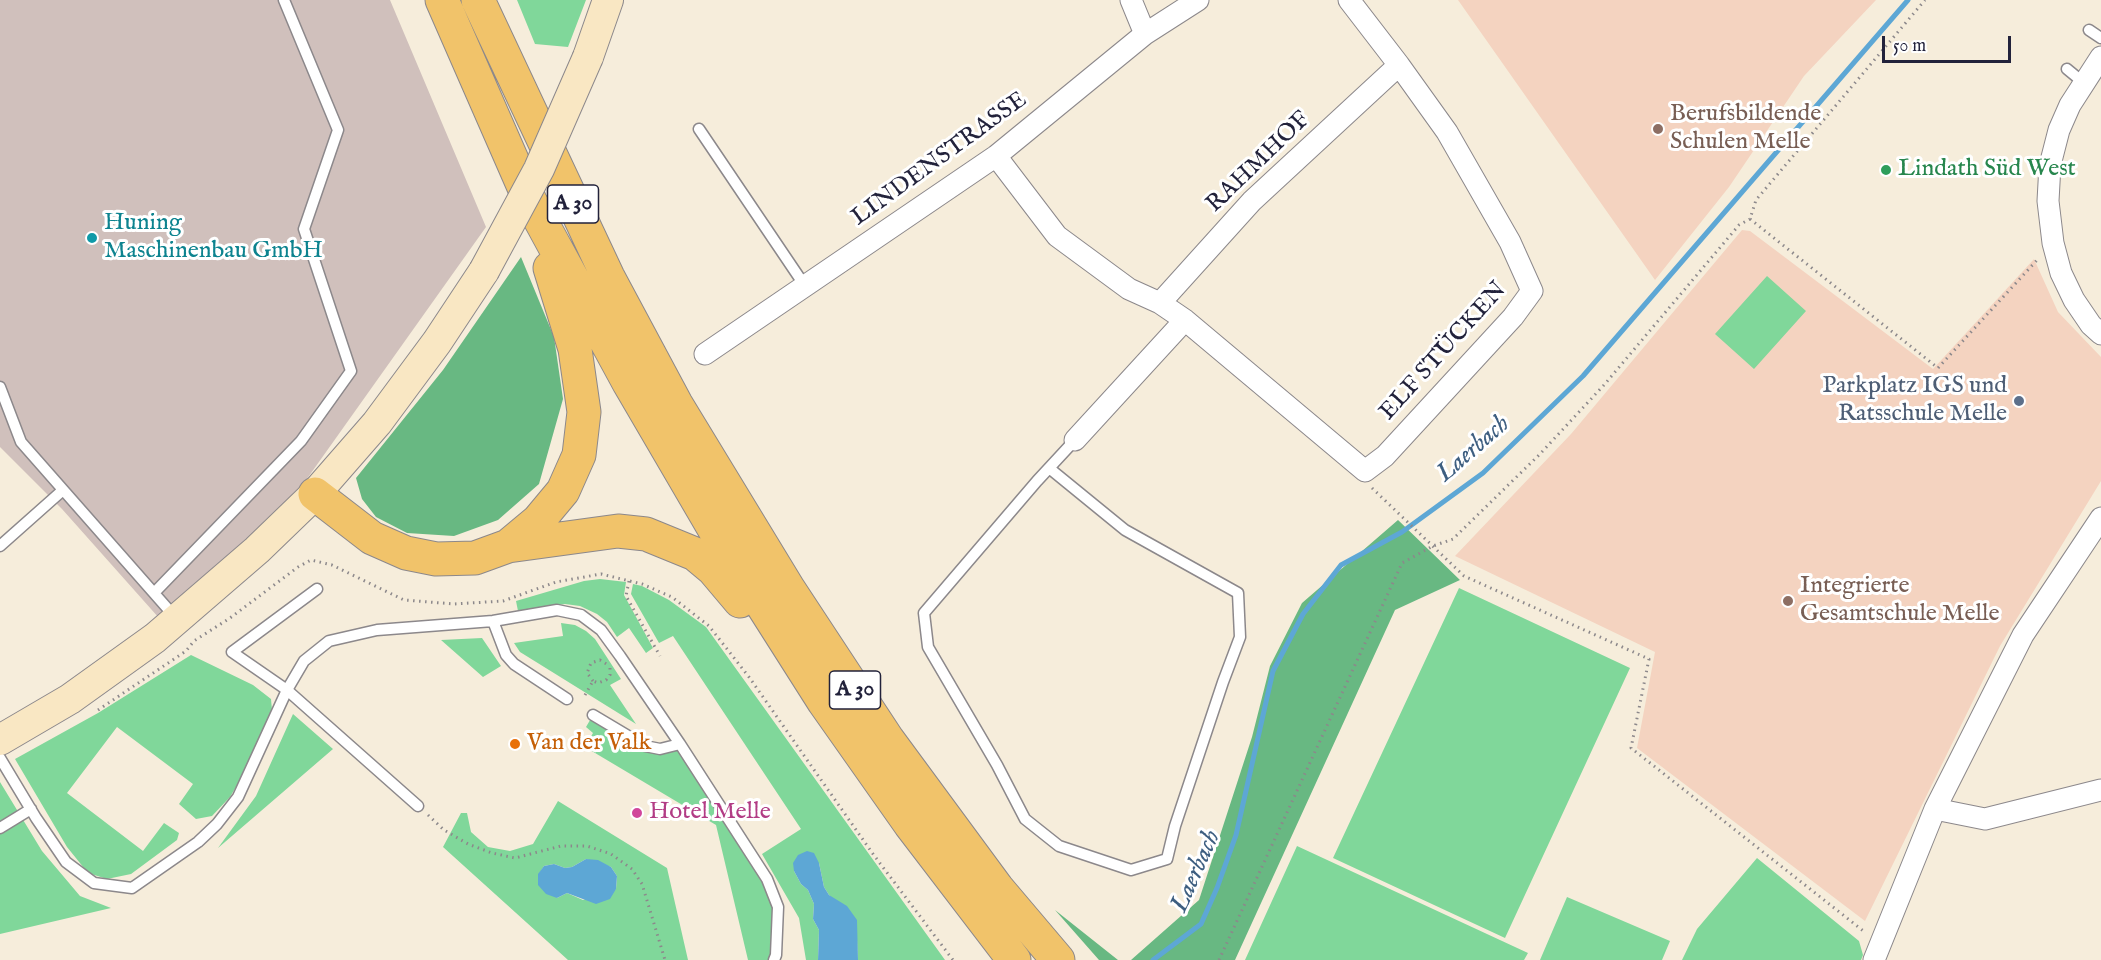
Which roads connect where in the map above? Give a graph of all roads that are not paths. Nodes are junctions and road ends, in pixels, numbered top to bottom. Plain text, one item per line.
1 (284, 0) edge
2 (442, 0) edge
3 (478, 0) edge
4 (608, 0) edge
5 (1131, 0) edge
6 (1198, 0) edge
7 (1349, 0) edge
8 (2089, 30) dead end
9 (1145, 34) junction
10 (2101, 38) edge
11 (2101, 57) edge
12 (1399, 64) junction
13 (2067, 69) dead end
14 (2084, 82) junction
15 (699, 129) dead end
16 (996, 156) junction
17 (530, 201) junction
18 (805, 286) junction
19 (1160, 303) junction
20 (1185, 320) junction
21 (2101, 334) edge
22 (705, 354) dead end
23 (0, 387) edge
24 (1075, 440) joint
25 (1049, 468) junction
26 (63, 490) junction
27 (315, 494) junction
28 (2098, 528) edge
29 (0, 546) edge
30 (508, 546) junction
31 (317, 590) dead end
32 (154, 593) junction
33 (493, 621) junction
34 (186, 631) junction
35 (287, 690) junction
36 (567, 699) dead end
37 (824, 702) junction
38 (593, 715) dead end
39 (0, 740) edge
40 (680, 744) junction
41 (0, 758) edge
42 (2101, 790) edge
43 (418, 806) road end
44 (31, 808) junction
45 (1935, 809) junction
46 (0, 828) edge
47 (1877, 952) edge
48 (774, 960) edge
49 (1014, 960) edge
50 (1058, 960) edge

1 - 32 lane
2 - 17 highway, A 30
3 - 50 highway, A 30
4 - 27 main road, bridge
5 - 9 street
6 - 9 street, LINDENSTRASSE
7 - 12 street, ELF STÜCKEN
8 - 10 lane
9 - 16 street, LINDENSTRASSE
11 - 14 street
12 - 19 street, RAHMHOF
12 - 20 street, ELF STÜCKEN
13 - 14 lane
14 - 21 street
15 - 18 lane
16 - 18 street, LINDENSTRASSE
16 - 19 street
17 - 30 highway
17 - 37 highway, A 30
18 - 22 street, LINDENSTRASSE
19 - 20 street
20 - 24 street
23 - 26 lane
24 - 25 lane
25 - 25 lane
26 - 29 lane
26 - 32 lane
27 - 30 highway
27 - 34 main road
28 - 45 street
30 - 37 highway
31 - 35 lane
32 - 34 lane
33 - 35 lane
33 - 36 lane
33 - 40 lane
34 - 39 main road
35 - 43 lane
35 - 44 lane
37 - 49 highway, A 30
38 - 40 lane
40 - 48 lane
41 - 44 lane
42 - 45 street
44 - 46 lane
45 - 47 street

